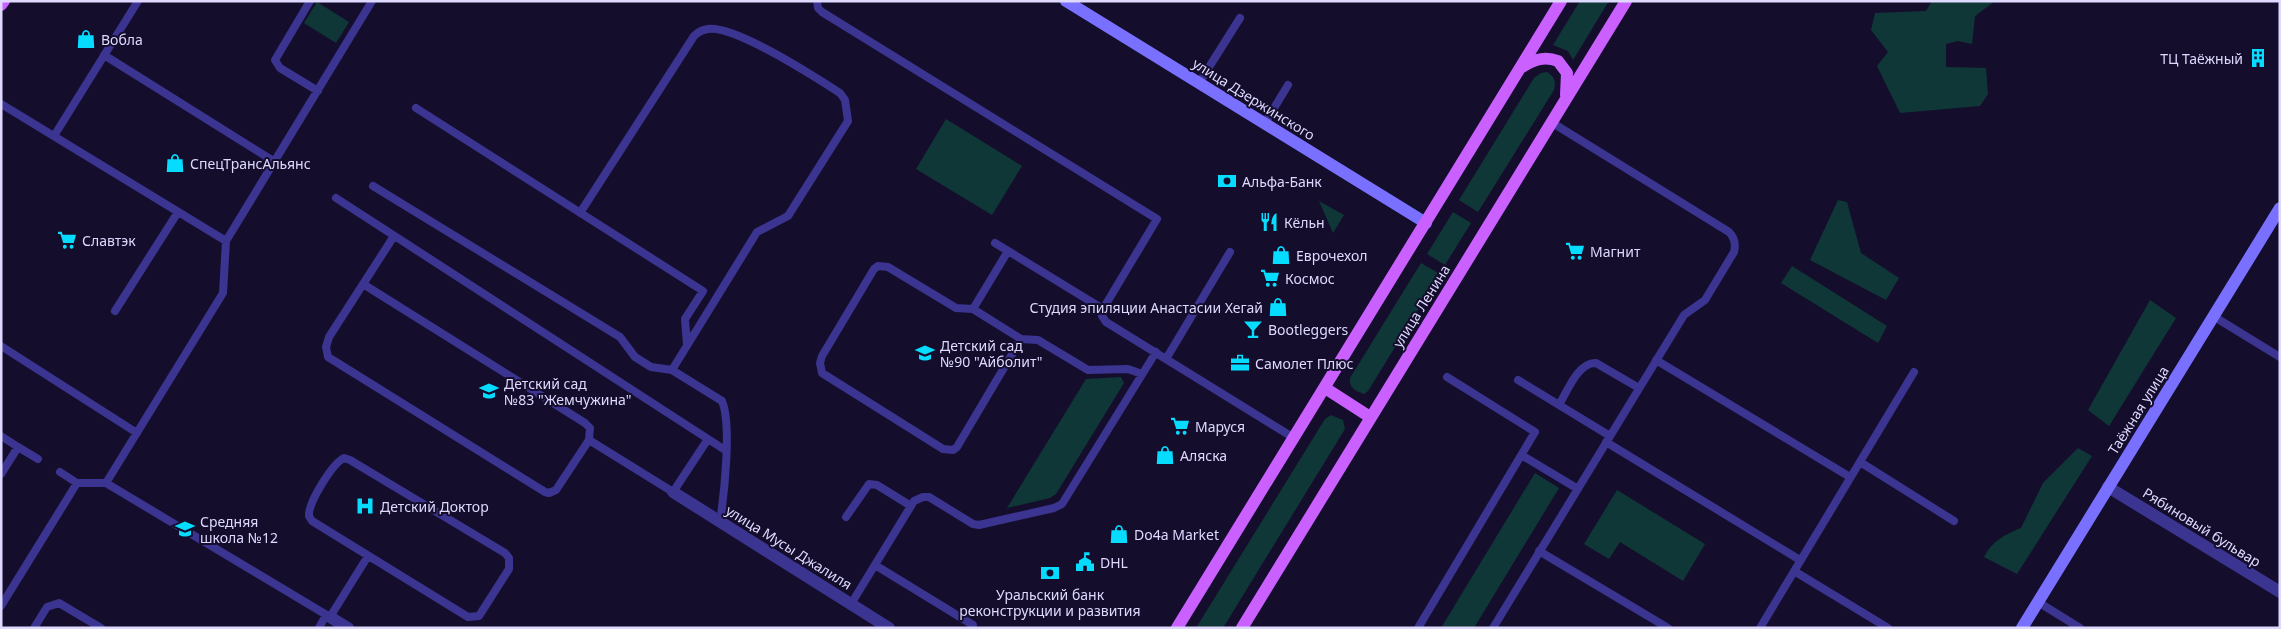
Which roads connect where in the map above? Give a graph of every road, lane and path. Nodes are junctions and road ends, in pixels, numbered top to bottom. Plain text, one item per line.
1 (4, 1) edge
2 (138, 1) edge
3 (310, 1) edge
4 (372, 1) edge
5 (817, 1) edge
6 (1066, 1) edge
7 (1561, 1) edge
8 (1626, 1) edge
9 (1, 5) edge
10 (1240, 18) dead end
11 (104, 55) junction
12 (1520, 69) junction
13 (1199, 83) junction
14 (1288, 85) dead end
15 (318, 91) junction
16 (1566, 97) junction
17 (1, 104) edge
18 (416, 108) dead end
19 (1551, 122) junction
20 (1265, 123) junction
21 (54, 136) junction
22 (275, 162) junction
23 (373, 186) dead end
24 (336, 198) dead end
25 (2280, 208) edge
26 (178, 212) junction
27 (580, 213) junction
28 (1426, 223) junction
29 (394, 236) junction
30 (226, 241) junction
31 (995, 243) dead end
32 (1008, 251) junction
33 (1230, 252) dead end
34 (363, 284) junction
35 (973, 309) junction
36 (1103, 309) junction
37 (115, 311) dead end
38 (2214, 316) junction
39 (1021, 339) junction
40 (687, 345) junction
41 (1, 346) edge
42 (1156, 352) junction
43 (2280, 356) edge
44 (1166, 359) junction
45 (1656, 360) junction
46 (672, 370) junction
47 (1914, 372) dead end
48 (1142, 374) junction
49 (1447, 377) dead end
50 (1518, 380) dead end
51 (1325, 388) junction
52 (1639, 388) junction
53 (1559, 405) junction
54 (1370, 416) junction
55 (137, 433) junction
56 (1, 436) edge
57 (1294, 438) junction
58 (708, 439) junction
59 (1608, 439) junction
60 (589, 440) junction
61 (18, 447) junction
62 (725, 450) junction
63 (1522, 456) junction
64 (38, 459) dead end
65 (1860, 462) junction
66 (60, 472) dead end
67 (1, 474) edge
68 (1850, 477) junction
69 (77, 482) junction
70 (106, 483) junction
71 (2108, 487) junction
72 (1578, 489) junction
73 (673, 492) junction
74 (911, 506) junction
75 (846, 517) dead end
76 (1954, 521) dead end
77 (720, 522) junction
78 (1540, 551) junction
79 (368, 556) junction
80 (1800, 560) junction
81 (875, 565) junction
82 (1794, 571) junction
83 (2280, 592) edge
84 (2038, 602) junction
85 (851, 604) junction
86 (1, 606) edge
87 (328, 616) junction
88 (34, 628) edge
89 (101, 628) edge
90 (319, 628) edge
91 (348, 628) edge
92 (889, 628) edge
93 (972, 628) edge
94 (1178, 628) edge
95 (1242, 628) edge
96 (1418, 628) edge
97 (1493, 628) edge
98 (1668, 628) edge
99 (1760, 628) edge
100 (1888, 628) edge
101 (2022, 628) edge
102 (2080, 628) edge

1 - 9 main road
2 - 11 lane
3 - 15 lane
4 - 15 lane
5 - 36 lane
6 - 13 main road, улица Дзержинского
7 - 12 main road
8 - 16 main road, улица Ленина
10 - 13 lane
11 - 21 lane
11 - 22 lane
12 - 16 main road
12 - 28 main road
13 - 20 main road, улица Дзержинского
14 - 20 lane
15 - 22 lane
16 - 19 main road, улица Ленина
17 - 21 lane
18 - 27 lane
19 - 45 lane
19 - 54 main road, улица Ленина
20 - 28 main road, улица Дзержинского
21 - 26 lane
22 - 30 lane
23 - 46 lane
24 - 29 lane
25 - 38 main road, Таёжная улица
26 - 30 lane
26 - 37 lane
27 - 40 lane
27 - 40 lane
28 - 51 main road
29 - 34 lane
29 - 58 lane
30 - 55 lane
31 - 32 lane
32 - 35 lane
32 - 36 lane
33 - 44 lane
34 - 60 lane
34 - 60 lane
35 - 39 lane
35 - 39 lane
36 - 42 lane
38 - 43 lane
38 - 71 main road, Таёжная улица
39 - 48 lane
40 - 46 lane
41 - 55 lane
42 - 44 lane
42 - 48 lane
44 - 57 lane
45 - 52 lane
45 - 68 lane
46 - 62 lane
47 - 65 lane
48 - 74 lane
49 - 63 lane
50 - 53 lane
51 - 54 main road
51 - 57 main road
52 - 53 lane
52 - 59 lane
53 - 59 lane
54 - 95 main road, улица Ленина
55 - 70 lane
56 - 61 lane
57 - 94 main road
58 - 62 lane
58 - 73 lane
59 - 72 lane
59 - 80 lane
60 - 73 lane
61 - 64 lane
61 - 67 lane
62 - 77 lane
63 - 72 lane
63 - 96 lane
65 - 68 lane
65 - 76 lane
66 - 69 lane
68 - 80 lane
69 - 70 lane
69 - 86 lane
70 - 87 lane
71 - 83 street, Рябиновый бульвар
71 - 84 main road, Таёжная улица
72 - 78 lane
73 - 77 street, улица Мусы Джалиля
74 - 75 lane
74 - 81 lane
77 - 85 street, улица Мусы Джалиля
78 - 97 lane
78 - 98 lane
79 - 79 lane
79 - 87 lane
80 - 82 lane
81 - 85 lane
81 - 93 lane
82 - 99 lane
82 - 100 lane
84 - 101 main road, Таёжная улица
84 - 102 lane
85 - 92 street, улица Мусы Джалиля
87 - 90 lane
87 - 91 street
88 - 89 lane

